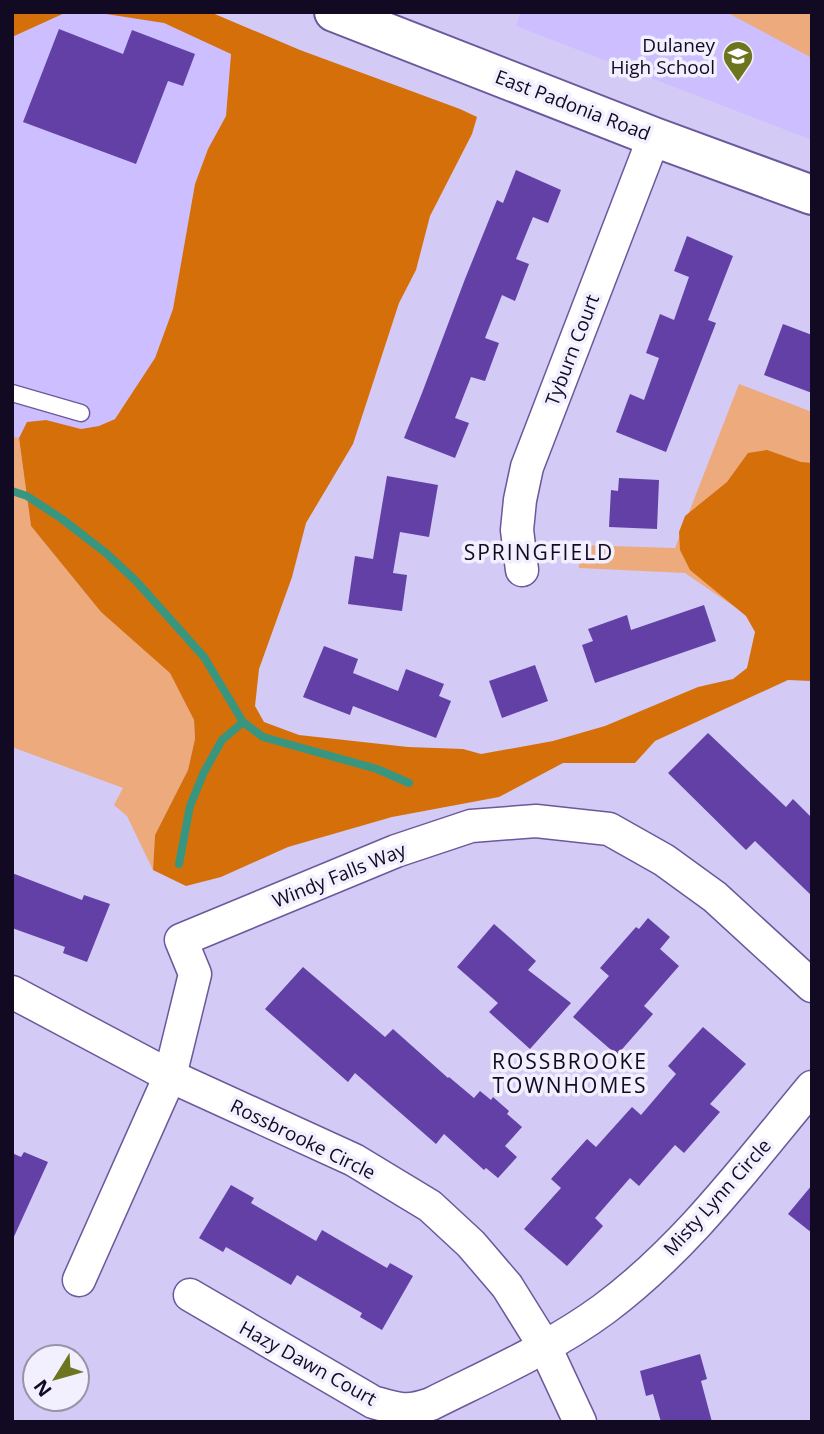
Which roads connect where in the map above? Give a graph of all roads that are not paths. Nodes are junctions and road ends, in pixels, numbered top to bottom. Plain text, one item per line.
1 (334, 12) edge
2 (654, 137) junction
3 (812, 195) edge
4 (12, 393) edge
5 (81, 413) dead end
6 (522, 570) dead end
7 (812, 986) edge
8 (12, 992) edge
9 (170, 1076) junction
10 (812, 1087) edge
11 (79, 1280) dead end
12 (190, 1295) dead end
13 (545, 1347) junction
14 (580, 1422) edge

1 - 2 street, East Padonia Road
2 - 3 street, East Padonia Road
2 - 6 street, Tyburn Court
4 - 5 lane
7 - 9 street, Windy Falls Way
8 - 9 street, Rossbrooke Circle
9 - 11 street, Windy Falls Way
9 - 13 street, Rossbrooke Circle
10 - 13 street, Misty Lynn Circle
12 - 13 street, Hazy Dawn Court
13 - 14 street, Rossbrooke Circle

